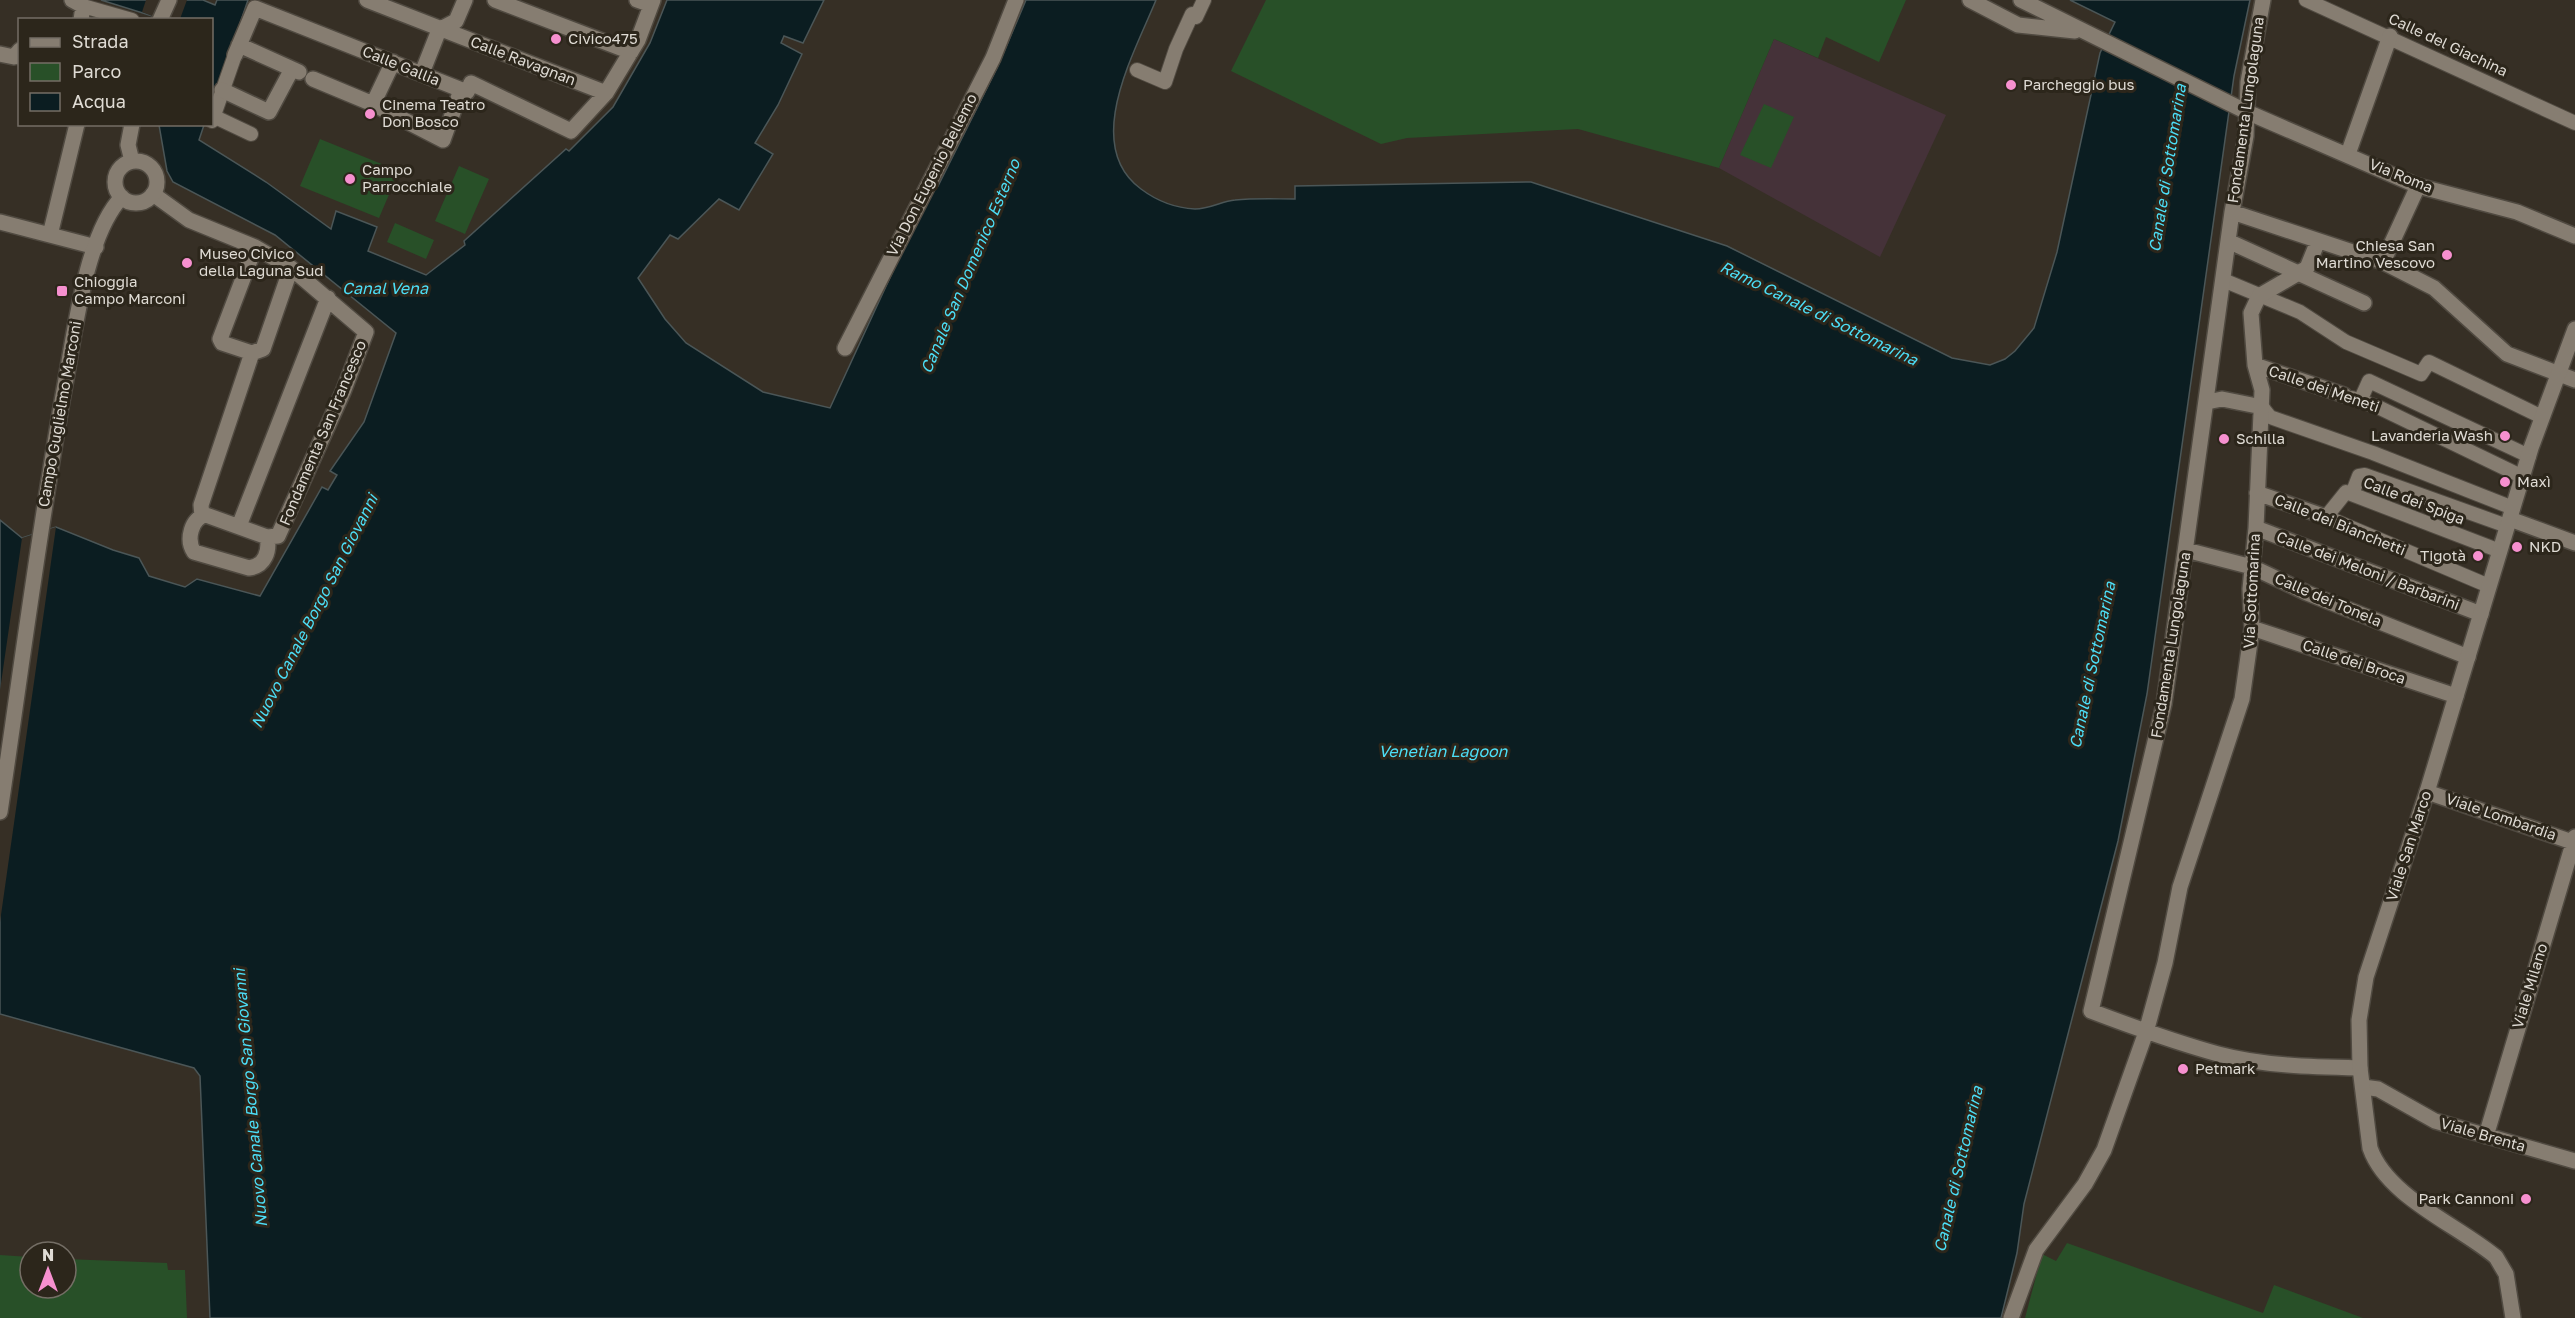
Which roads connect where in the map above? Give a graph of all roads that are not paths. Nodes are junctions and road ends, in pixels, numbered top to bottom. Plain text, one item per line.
1 (368, 0) edge
2 (465, 0) edge
3 (495, 0) edge
4 (1016, 0) edge
5 (1204, 0) edge
6 (1970, 0) edge
7 (2021, 0) edge
8 (2263, 0) edge
9 (2306, 0) edge
10 (647, 2) edge
11 (257, 4) edge
12 (2332, 5) edge
13 (79, 8) edge
14 (123, 18) edge
15 (439, 30) junction
16 (2086, 32) junction
17 (2390, 36) junction
18 (237, 50) junction
19 (18, 52) edge
20 (631, 52) junction
21 (0, 54) edge
22 (393, 63) junction
23 (1137, 70) dead end
24 (422, 74) junction
25 (314, 79) dead end
26 (222, 90) junction
27 (461, 90) junction
28 (606, 93) junction
29 (373, 104) junction
30 (2247, 112) junction
31 (213, 115) edge
32 (213, 118) edge
33 (2575, 123) edge
34 (77, 126) edge
35 (132, 126) edge
36 (251, 134) dead end
37 (2348, 154) junction
38 (132, 161) junction
39 (2418, 186) junction
40 (153, 194) junction
41 (122, 197) junction
42 (2232, 212) junction
43 (0, 222) edge
44 (50, 235) junction
45 (2575, 236) edge
46 (2228, 241) junction
47 (2318, 241) junction
48 (96, 247) junction
49 (255, 247) junction
50 (2383, 262) junction
51 (291, 268) junction
52 (2299, 273) junction
53 (2223, 280) junction
54 (2259, 296) junction
55 (328, 298) junction
56 (2364, 303) dead end
57 (2575, 329) edge
58 (845, 348) dead end
59 (252, 353) junction
60 (2255, 365) junction
61 (2557, 374) junction
62 (2575, 380) edge
63 (2344, 395) joint
64 (2360, 401) junction
65 (2207, 402) junction
66 (2262, 407) junction
67 (2542, 417) junction
68 (2529, 456) junction
69 (2523, 477) junction
70 (2257, 493) junction
71 (2352, 494) junction
72 (202, 516) junction
73 (2326, 517) junction
74 (2510, 518) junction
75 (240, 526) junction
76 (2256, 528) junction
77 (267, 537) junction
78 (2575, 543) edge
79 (2186, 550) junction
80 (2500, 551) junction
81 (2252, 567) junction
82 (2489, 586) junction
83 (2481, 614) junction
84 (2252, 628) junction
85 (2468, 657) junction
86 (2456, 696) junction
87 (2427, 792) junction
88 (0, 812) edge
89 (2574, 840) edge
90 (2146, 1032) junction
91 (2360, 1068) junction
92 (2363, 1088) junction
93 (2486, 1136) junction
94 (2575, 1161) edge
95 (2011, 1318) edge
96 (2513, 1318) edge

1 - 15 street, Calle Ravagnan
2 - 15 street, Calle Ravagnan
3 - 20 street
4 - 58 street, Via Don Eugenio Bellemo
5 - 23 street
6 - 16 street
7 - 16 street, Via Roma
8 - 30 street, Fondamenta Lungolaguna
9 - 12 street, Calle del Giachina
10 - 20 street
11 - 18 street
11 - 22 street, Calle Gallia
12 - 17 street, Calle del Giachina
13 - 14 street
15 - 24 street, Calle Ravagnan
15 - 28 street, Calle Ravagnan
16 - 30 street, Via Roma
17 - 33 street, Calle del Giachina
17 - 37 street
18 - 26 street
18 - 26 street
19 - 21 street
20 - 28 street
22 - 24 street, Calle Gallia
22 - 29 street
24 - 27 street, Calle Gallia
25 - 29 street
26 - 31 street
27 - 28 street, Calle Gallia
27 - 29 street
30 - 37 street, Via Roma
30 - 42 street, Fondamenta Lungolaguna
32 - 36 street
34 - 44 street
35 - 38 street
37 - 39 street, Via Roma
38 - 40 street
38 - 41 street
39 - 45 street, Via Roma
39 - 50 street
40 - 41 street
40 - 49 street, Fondamenta San Francesco
41 - 48 street, Campo Guglielmo Marconi
42 - 46 street, Fondamenta Lungolaguna
42 - 47 street
43 - 44 street
44 - 48 street
46 - 52 street
46 - 53 street, Fondamenta Lungolaguna
47 - 50 street
47 - 52 street
48 - 88 street, Campo Guglielmo Marconi
49 - 51 street, Fondamenta San Francesco
49 - 59 street
50 - 61 street
51 - 55 street, Fondamenta San Francesco
51 - 59 street, Fondamenta San Francesco
52 - 54 street
52 - 56 street
53 - 54 street
53 - 65 street, Fondamenta Lungolaguna
54 - 60 street, Via Sottomarina
54 - 67 street
55 - 75 street
55 - 77 street, Fondamenta San Francesco
57 - 61 street, Viale San Marco
59 - 72 street, Fondamenta San Francesco
60 - 63 street, Calle dei Meneti
60 - 66 street, Via Sottomarina
61 - 62 street
61 - 67 street, Viale San Marco
63 - 64 street, Calle dei Meneti
64 - 68 street
64 - 69 street, Calle dei Meneti
65 - 66 street
65 - 79 street, Fondamenta Lungolaguna
66 - 70 street, Via Sottomarina
66 - 74 street
67 - 68 street, Viale San Marco
68 - 69 street, Viale San Marco
69 - 74 street, Viale San Marco
70 - 73 street, Calle dei Bianchetti
70 - 76 street, Via Sottomarina
71 - 73 street, Calle dei Spiga
71 - 74 street
71 - 80 street, Calle dei Spiga
72 - 75 street, Fondamenta San Francesco
72 - 77 street, Fondamenta San Francesco
73 - 82 street, Calle dei Bianchetti
74 - 78 street
74 - 80 street, Viale San Marco
75 - 77 street, Fondamenta San Francesco
76 - 81 street, Via Sottomarina
76 - 83 street, Calle dei Meloni / Barbarini
79 - 81 street, Calle dei Tonela
79 - 90 street, Fondamenta Lungolaguna
80 - 82 street, Viale San Marco
81 - 84 street, Via Sottomarina
81 - 85 street, Calle dei Tonela
82 - 83 street, Viale San Marco
83 - 85 street, Viale San Marco
84 - 86 street, Calle dei Broca
84 - 90 street, Via Sottomarina
85 - 86 street, Viale San Marco
86 - 87 street, Viale San Marco
87 - 89 street, Viale Lombardia
87 - 91 street, Viale San Marco
89 - 93 street, Viale Milano
90 - 91 street, Fondamenta Lungolaguna
90 - 95 street, Via Sottomarina
91 - 92 street, Viale San Marco
92 - 93 street, Viale Brenta
92 - 96 street, Viale San Marco
93 - 94 street, Viale Brenta

